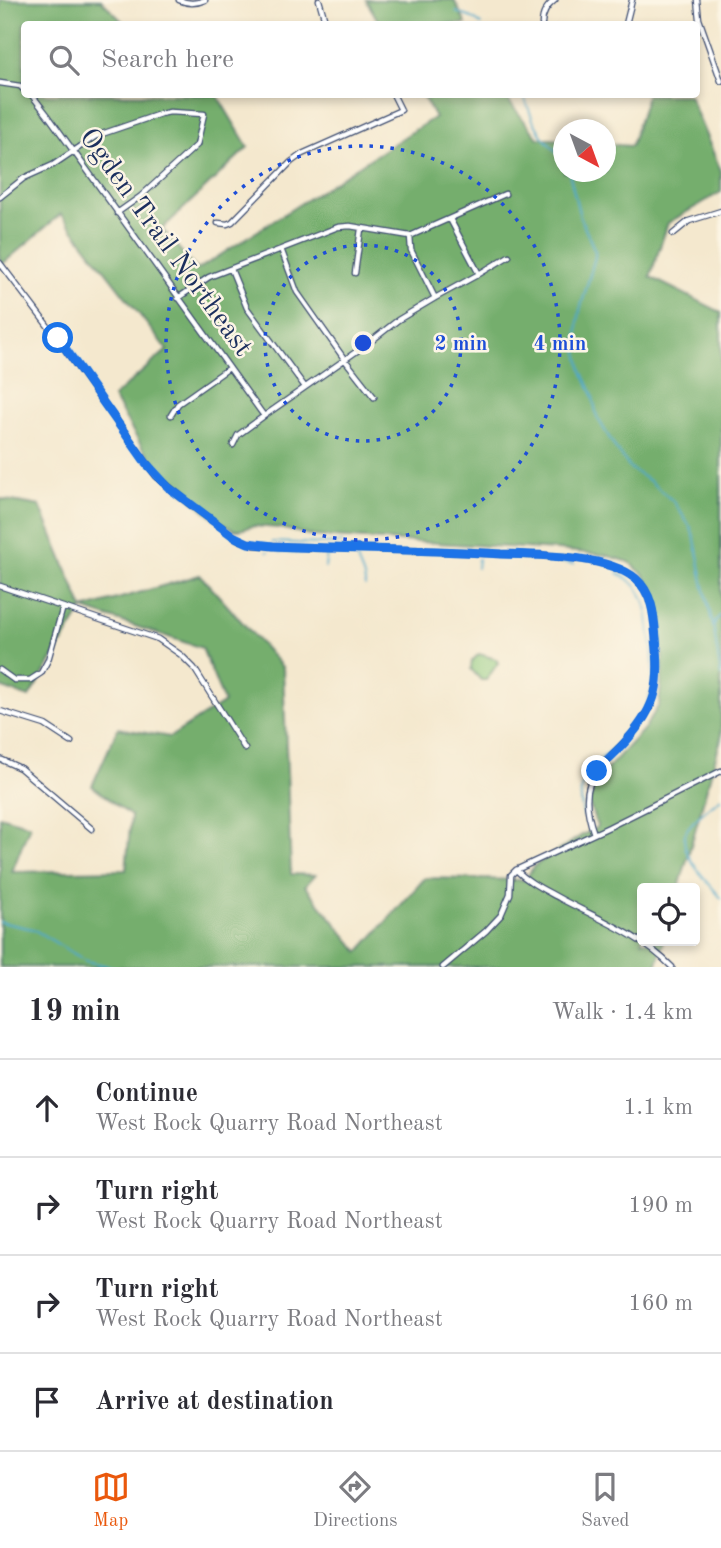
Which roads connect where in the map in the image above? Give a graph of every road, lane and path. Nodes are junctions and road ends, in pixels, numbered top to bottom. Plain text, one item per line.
1 (179, 0) edge
2 (205, 0) edge
3 (318, 0) edge
4 (555, 0) edge
5 (632, 0) edge
6 (697, 0) edge
7 (325, 21) edge
8 (542, 21) edge
9 (627, 21) edge
10 (700, 21) edge
11 (700, 22) edge
12 (721, 81) edge
13 (0, 82) edge
14 (21, 87) edge
15 (34, 98) edge
16 (395, 98) edge
17 (72, 151) junction
18 (505, 194) dead end
19 (1, 196) edge
20 (721, 211) edge
21 (117, 213) junction
22 (450, 219) junction
23 (218, 223) dead end
24 (361, 229) junction
25 (673, 234) dead end
26 (410, 236) junction
27 (281, 249) junction
28 (509, 257) dead end
29 (1, 264) edge
30 (231, 269) junction
31 (355, 273) dead end
32 (479, 274) junction
33 (178, 298) junction
34 (435, 298) junction
35 (345, 360) junction
36 (229, 368) junction
37 (305, 387) junction
38 (374, 397) dead end
39 (172, 415) dead end
40 (264, 416) junction
41 (233, 445) dead end
42 (0, 586) edge
43 (63, 607) junction
44 (0, 670) edge
45 (0, 711) edge
46 (71, 742) dead end
47 (245, 749) dead end
48 (0, 759) edge
49 (721, 771) edge
50 (92, 829) dead end
51 (594, 834) junction
52 (516, 870) junction
53 (443, 967) edge
54 (672, 967) edge

1 - 2 street
3 - 7 street
4 - 8 street
5 - 9 street
6 - 10 street
11 - 12 street
13 - 14 street
15 - 17 street, Ogden Trail Northeast
16 - 23 street
17 - 19 street
17 - 21 street, Ogden Trail Northeast
17 - 21 street
18 - 22 street
20 - 25 street
21 - 33 street, Ogden Trail Northeast
22 - 26 street
22 - 32 street
24 - 26 street
24 - 27 street
24 - 31 street
26 - 34 street
27 - 30 street
27 - 35 street
28 - 32 street
29 - 51 street
30 - 33 street
30 - 37 street
32 - 34 street
33 - 36 street, Ogden Trail Northeast
34 - 35 street
35 - 37 street
35 - 38 street
36 - 39 street
36 - 40 street, Ogden Trail Northeast
37 - 40 street
40 - 41 street
42 - 43 street
43 - 44 street
43 - 47 street
45 - 46 street
48 - 50 street
49 - 51 street
51 - 52 street
52 - 53 street
52 - 54 street

